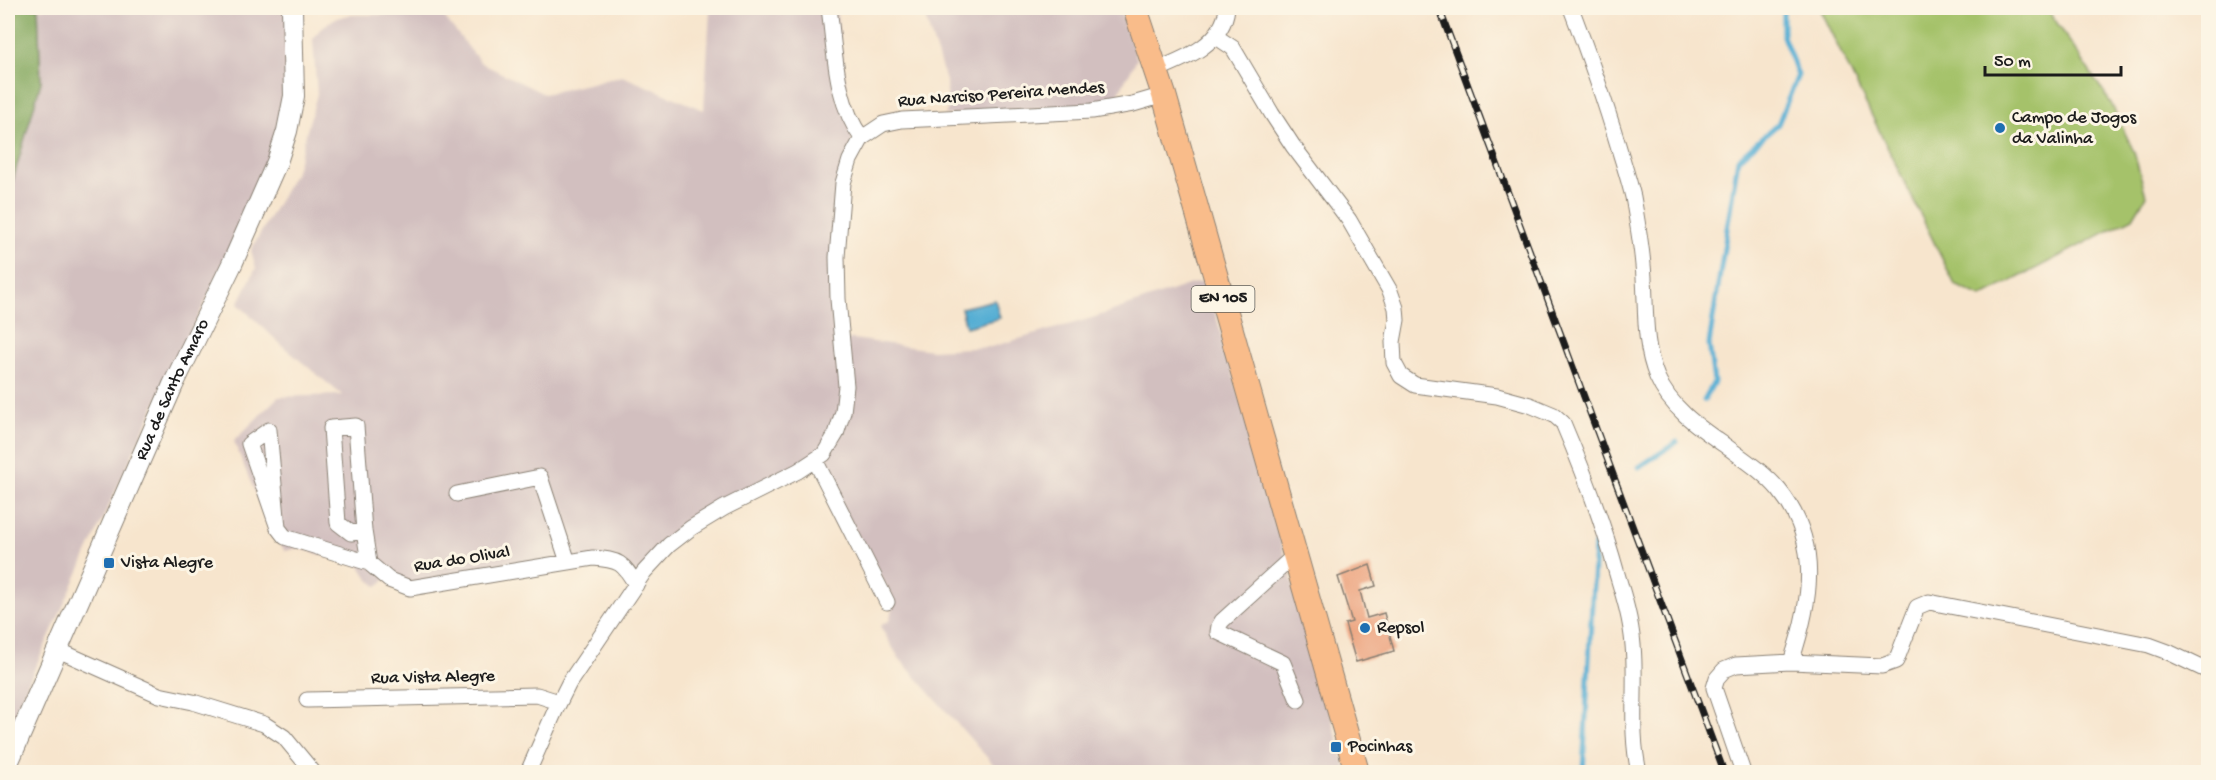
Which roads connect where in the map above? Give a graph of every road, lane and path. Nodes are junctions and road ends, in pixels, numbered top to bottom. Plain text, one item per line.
1 (292, 8) edge
2 (830, 8) edge
3 (1135, 8) edge
4 (1227, 8) edge
5 (1571, 8) edge
6 (1215, 36) junction
7 (1156, 70) junction
8 (1164, 95) junction
9 (862, 138) junction
10 (815, 460) junction
11 (457, 494) dead end
12 (278, 528) junction
13 (364, 531) junction
14 (1296, 554) junction
15 (568, 562) junction
16 (369, 563) junction
17 (636, 585) junction
18 (887, 602) dead end
19 (58, 650) junction
20 (1791, 662) junction
21 (2208, 671) edge
22 (307, 700) dead end
23 (1298, 700) dead end
24 (559, 702) junction
25 (8, 763) edge
26 (313, 772) edge
27 (528, 772) edge
28 (1357, 772) edge
29 (1639, 772) edge
30 (1743, 772) edge

1 - 19 street, Rua de Santo Amaro
2 - 9 street
3 - 7 main road, EN 105
4 - 6 street
5 - 20 street
6 - 7 street
6 - 29 street
7 - 8 main road, EN 105
8 - 9 street, Rua Narciso Pereira Mendes
8 - 14 main road, EN 105
9 - 10 street
10 - 17 street
10 - 18 street
11 - 15 street
12 - 12 street
12 - 16 street, Rua do Olival
13 - 13 street
13 - 16 street
14 - 23 street
14 - 28 main road, EN 105
15 - 16 street, Rua do Olival
15 - 17 street, Rua do Olival
17 - 24 street
19 - 25 street, Rua de Santo Amaro
19 - 26 street
20 - 21 street
20 - 30 street
22 - 24 street, Rua Vista Alegre
24 - 27 street

